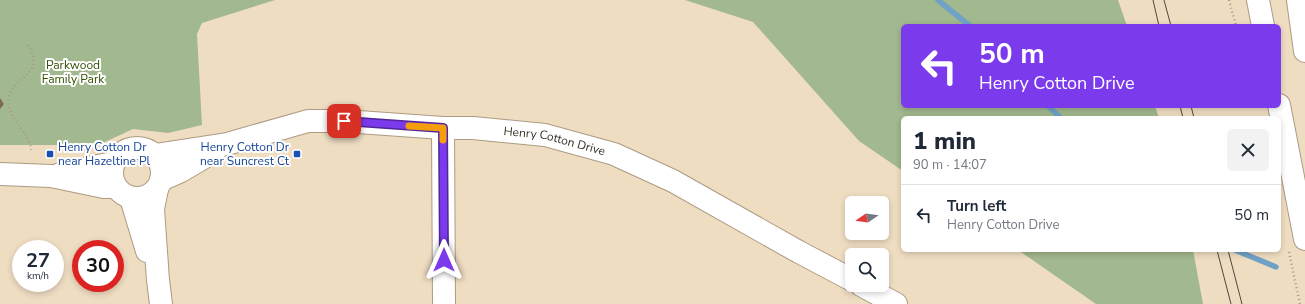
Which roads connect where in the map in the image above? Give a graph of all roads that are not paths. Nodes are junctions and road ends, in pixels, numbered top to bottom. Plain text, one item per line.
1 (1258, 0) edge
2 (1298, 0) edge
3 (1264, 24) edge
4 (1305, 51) edge
5 (1280, 108) edge
6 (443, 128) junction
7 (227, 144) junction
8 (154, 155) junction
9 (113, 163) junction
10 (0, 174) edge
11 (51, 176) junction
12 (159, 184) junction
13 (123, 192) junction
14 (1305, 239) edge
15 (845, 276) edge
16 (158, 280) junction
17 (874, 292) edge
18 (161, 304) edge
19 (444, 304) edge
20 (896, 304) edge

1 - 3 main road
2 - 4 main road
5 - 14 main road
6 - 7 main road, Henry Cotton Drive
6 - 15 main road, Henry Cotton Drive
6 - 19 main road
7 - 8 main road, Henry Cotton Drive
7 - 12 main road, Henry Cotton Drive
8 - 9 main road
8 - 12 main road
9 - 11 main road
9 - 13 main road
10 - 11 main road
11 - 13 main road
12 - 13 main road
12 - 16 main road
13 - 16 main road
16 - 18 main road
17 - 20 main road

